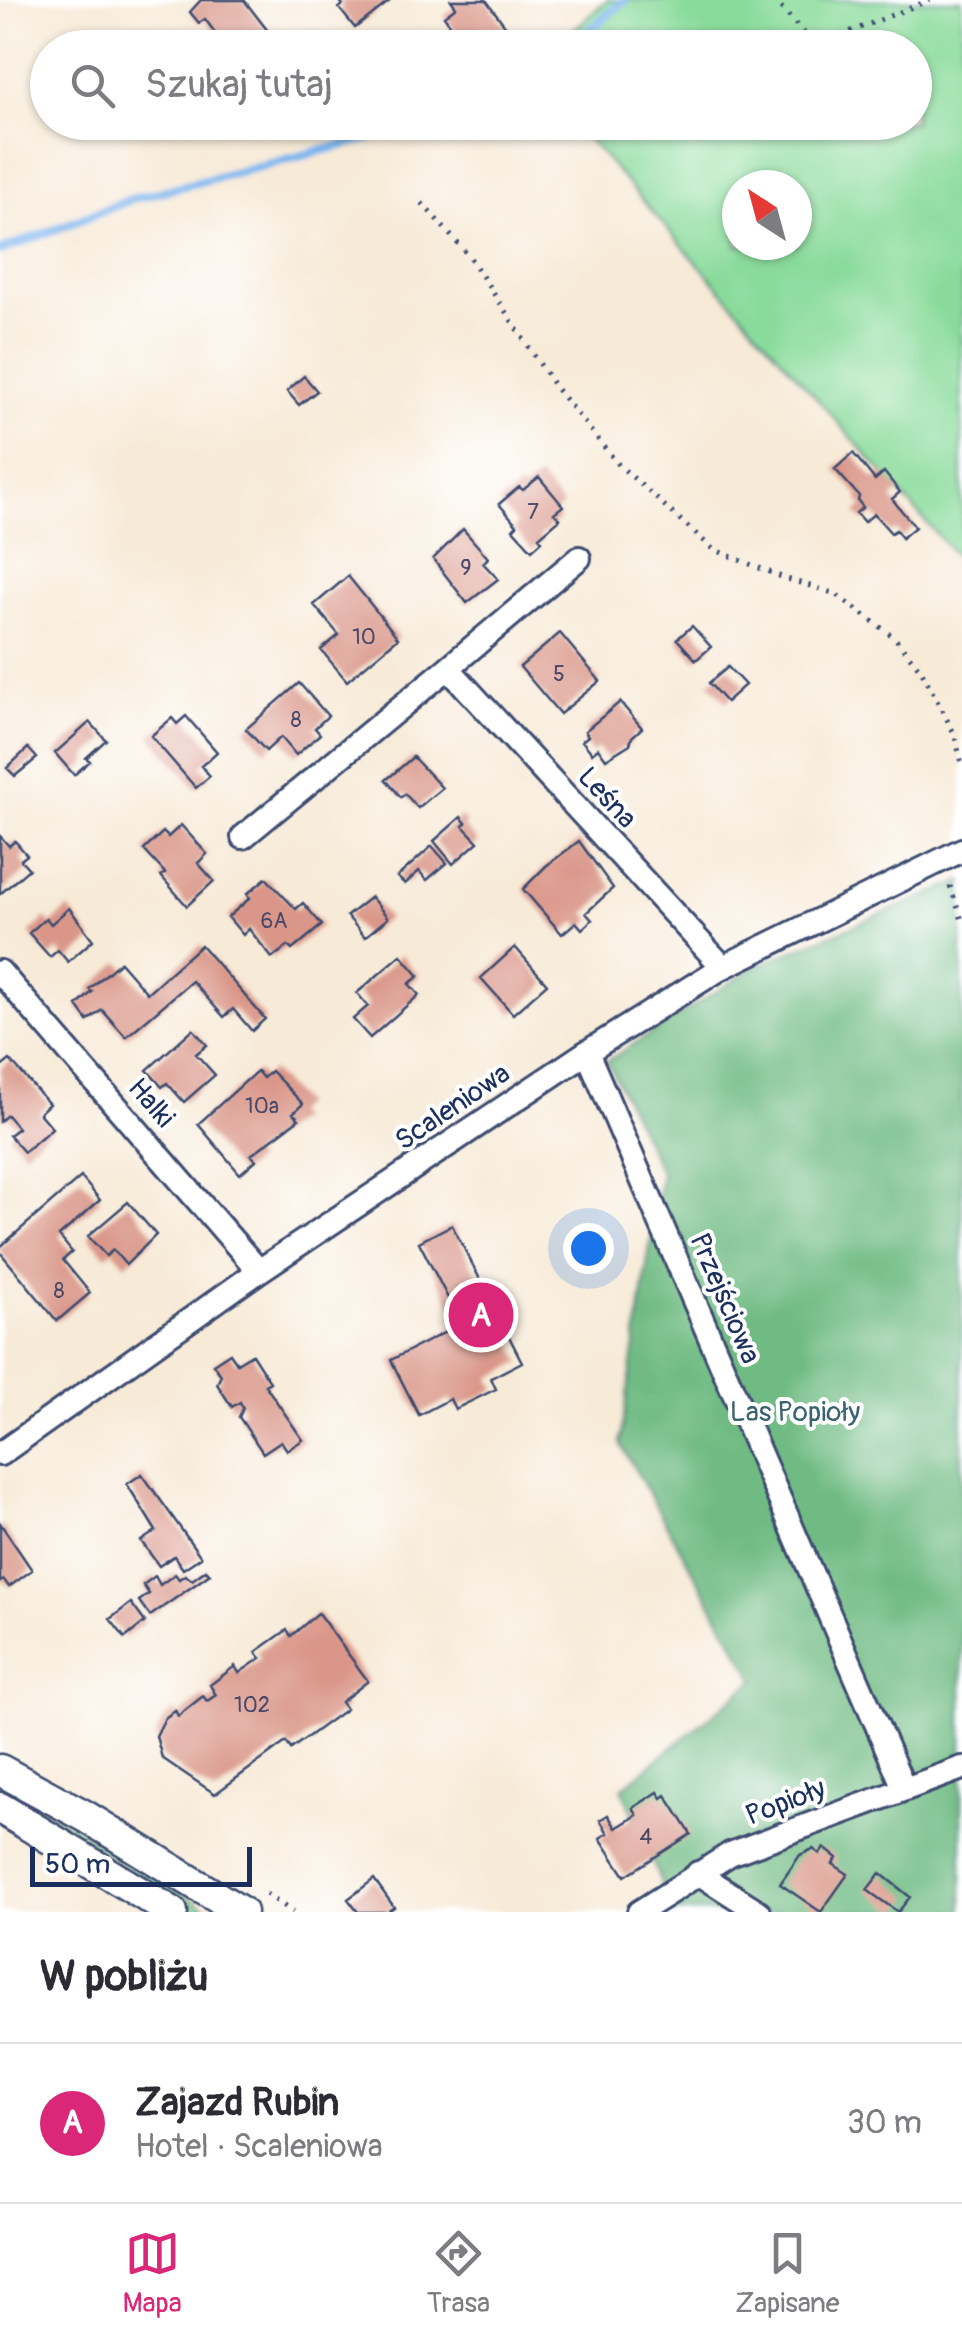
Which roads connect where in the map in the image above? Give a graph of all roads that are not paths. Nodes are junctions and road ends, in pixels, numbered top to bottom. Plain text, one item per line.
1 (579, 558) dead end
2 (448, 668) junction
3 (243, 838) dead end
4 (951, 855) edge
5 (723, 968) junction
6 (0, 972) edge
7 (588, 1052) junction
8 (259, 1271) junction
9 (0, 1454) edge
10 (962, 1768) edge
11 (0, 1770) edge
12 (904, 1788) junction
13 (0, 1808) edge
14 (698, 1873) junction
15 (172, 1912) edge
16 (241, 1912) edge
17 (639, 1912) edge
18 (759, 1912) edge

1 - 2 street
2 - 3 street
2 - 5 street, Leśna
4 - 5 street, Scaleniowa
5 - 7 street, Scaleniowa
6 - 8 street, Halki
7 - 8 street, Scaleniowa
7 - 12 street, Przejściowa
8 - 9 street, Scaleniowa
10 - 12 street, Popioły
11 - 16 street
12 - 14 street, Popioły
13 - 15 street
14 - 17 street, Popioły
14 - 18 street

